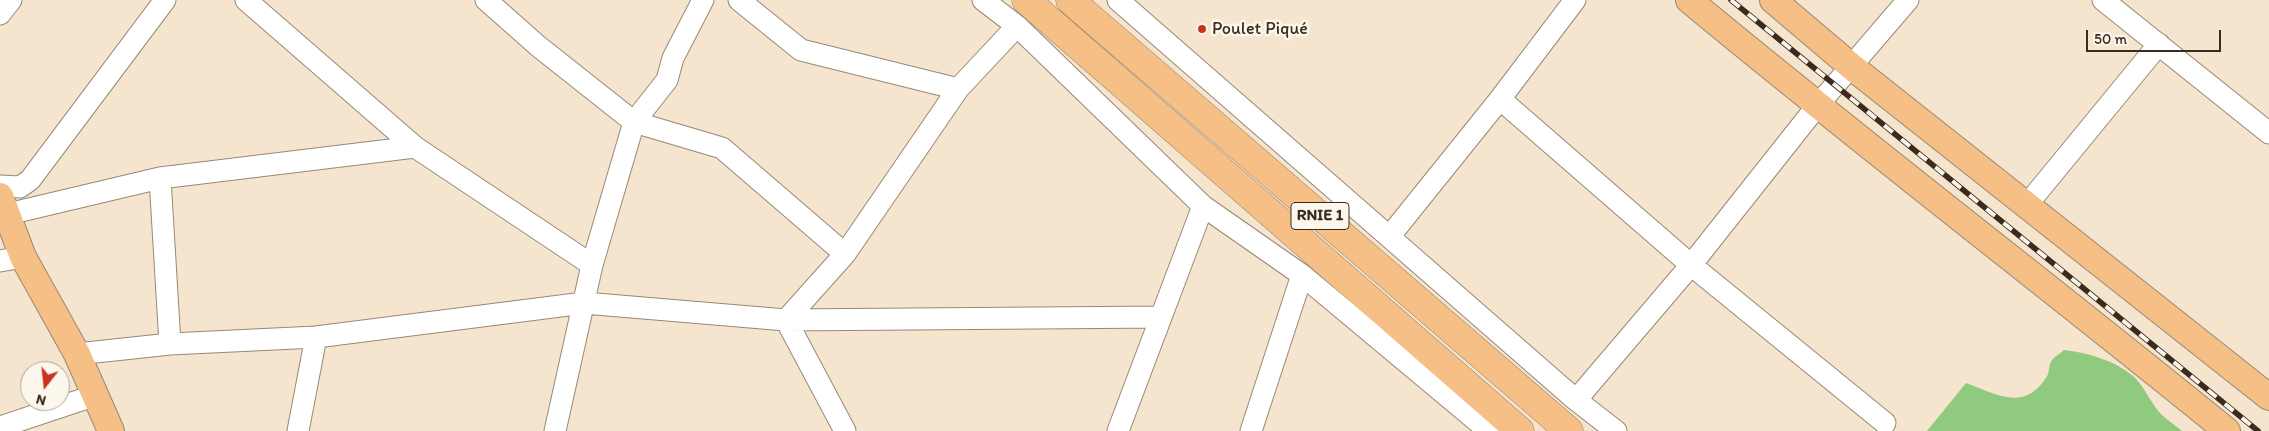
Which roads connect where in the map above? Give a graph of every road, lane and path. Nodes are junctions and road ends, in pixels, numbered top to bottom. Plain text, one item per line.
1 (11, 0) edge
2 (165, 0) edge
3 (246, 0) edge
4 (486, 0) edge
5 (703, 0) edge
6 (739, 0) edge
7 (984, 0) edge
8 (1026, 0) edge
9 (1070, 0) edge
10 (1118, 0) edge
11 (1575, 0) edge
12 (1689, 0) edge
13 (1774, 0) edge
14 (1908, 0) edge
15 (2103, 0) edge
16 (0, 14) edge
17 (1018, 26) junction
18 (2159, 44) junction
19 (1852, 67) junction
20 (958, 89) junction
21 (1500, 99) junction
22 (1817, 106) junction
23 (634, 122) junction
24 (2269, 133) edge
25 (415, 147) junction
26 (160, 178) junction
27 (0, 186) edge
28 (4, 205) edge
29 (1203, 206) junction
30 (2026, 206) junction
31 (1389, 237) junction
32 (845, 254) junction
33 (12, 259) edge
34 (592, 264) junction
35 (1691, 265) junction
36 (1302, 275) junction
37 (584, 303) junction
38 (1161, 317) junction
39 (786, 320) junction
40 (316, 337) junction
41 (170, 344) junction
42 (77, 354) junction
43 (96, 395) junction
44 (2269, 397) edge
45 (1576, 400) junction
46 (1885, 423) dead end
47 (0, 427) edge
48 (112, 431) edge
49 (298, 431) edge
50 (555, 431) edge
51 (845, 431) edge
52 (1118, 431) edge
53 (1251, 431) edge
54 (1489, 431) edge
55 (1520, 431) edge
56 (1569, 431) edge
57 (1616, 431) edge
58 (2227, 431) edge

1 - 16 street
2 - 27 street
3 - 25 street
4 - 23 street
5 - 23 street
6 - 20 street
7 - 17 street
8 - 55 highway, RNIE 1
9 - 56 highway, RNIE 1
10 - 31 street
11 - 21 street
12 - 22 main road
13 - 19 main road
14 - 19 street
15 - 18 street
17 - 20 street
17 - 29 street
18 - 24 street
18 - 30 street
19 - 22 street
19 - 30 main road
20 - 32 street
21 - 31 street
21 - 35 street
22 - 35 street
22 - 58 main road
23 - 32 street
23 - 34 street
25 - 26 street
25 - 34 street
26 - 28 street
26 - 41 street
28 - 33 main road
29 - 36 street
29 - 38 street
30 - 44 main road
31 - 45 street
32 - 39 street
33 - 42 main road
34 - 37 street
35 - 45 street
35 - 46 street
36 - 53 street
36 - 54 street
37 - 39 street
37 - 40 street
37 - 50 street
38 - 39 street
38 - 52 street
39 - 51 street
40 - 41 street
40 - 49 street
41 - 42 street
42 - 43 main road
43 - 47 street
43 - 48 main road
45 - 57 street

